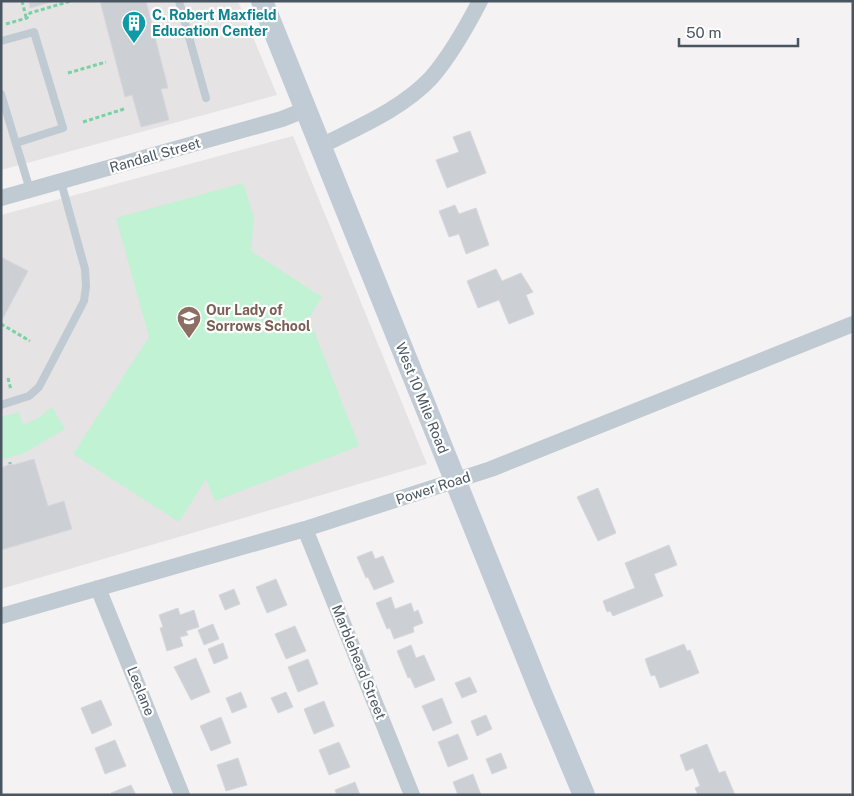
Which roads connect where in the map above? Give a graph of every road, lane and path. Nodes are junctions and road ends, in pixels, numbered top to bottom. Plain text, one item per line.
1 (22, 1) edge
2 (72, 1) edge
3 (178, 1) edge
4 (262, 1) edge
5 (480, 1) edge
6 (26, 18) junction
7 (6, 24) dead end
8 (1, 41) edge
9 (106, 62) dead end
10 (68, 73) dead end
11 (1, 94) edge
12 (206, 98) dead end
13 (124, 109) dead end
14 (307, 109) junction
15 (83, 122) dead end
16 (16, 143) junction
17 (321, 146) junction
18 (61, 182) junction
19 (30, 190) junction
20 (1, 198) edge
21 (1, 324) edge
22 (853, 324) edge
23 (30, 341) dead end
24 (8, 378) dead end
25 (12, 394) dead end
26 (1, 405) edge
27 (456, 481) junction
28 (306, 529) junction
29 (98, 588) junction
30 (1, 616) edge
31 (182, 795) edge
32 (412, 795) edge
33 (584, 795) edge

1 - 6 path
2 - 6 path
3 - 12 lane
4 - 14 street, West 10 Mile Road
5 - 17 street
6 - 7 path
8 - 16 lane
9 - 10 path
11 - 16 lane
13 - 15 path
14 - 17 street, West 10 Mile Road
14 - 18 street, Randall Street
16 - 19 lane
17 - 27 street, West 10 Mile Road
18 - 19 street, Randall Street
18 - 26 lane
19 - 20 street, Randall Street
21 - 23 path
22 - 27 street, Power Road
24 - 25 path
27 - 28 street, Power Road
27 - 33 street, West 10 Mile Road
28 - 29 street, Power Road
28 - 32 street, Marblehead Street
29 - 30 street, Power Road
29 - 31 street, Leelane

